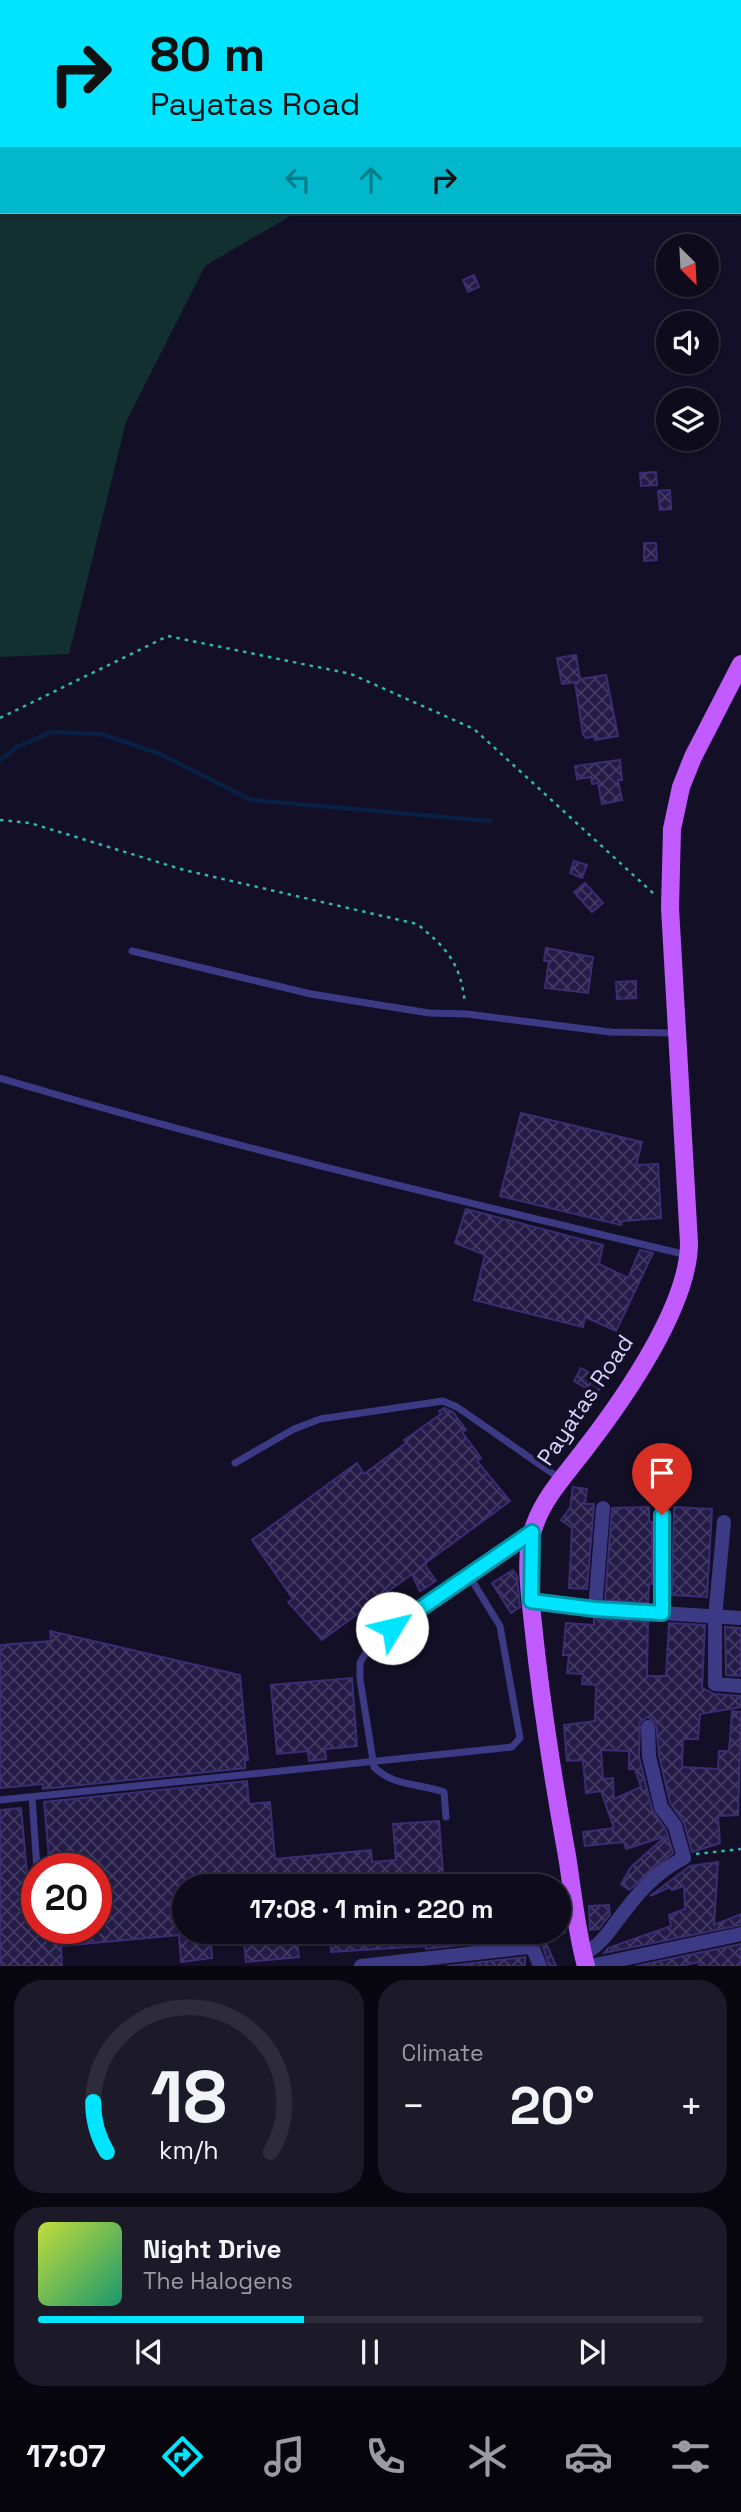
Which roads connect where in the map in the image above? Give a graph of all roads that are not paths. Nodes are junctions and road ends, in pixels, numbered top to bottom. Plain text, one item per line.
1 (741, 664) edge
2 (132, 951) dead end
3 (677, 1032) junction
4 (0, 1078) edge
5 (689, 1255) junction
6 (235, 1463) dead end
7 (562, 1480) junction
8 (603, 1508) dead end
9 (662, 1515) dead end
10 (724, 1522) dead end
11 (532, 1532) junction
12 (468, 1574) junction
13 (531, 1601) junction
14 (595, 1609) junction
15 (662, 1613) junction
16 (715, 1617) junction
17 (741, 1619) edge
18 (741, 1686) edge
19 (648, 1727) dead end
20 (372, 1760) junction
21 (32, 1797) junction
22 (0, 1800) edge
23 (446, 1817) dead end
24 (36, 1853) edge
25 (741, 1934) edge
26 (586, 1962) edge
27 (361, 1966) edge
28 (540, 1966) edge

1 - 3 main road, Payatas Road
2 - 3 lane
3 - 5 main road, Payatas Road
4 - 5 lane
5 - 7 main road, Payatas Road
6 - 7 lane
7 - 11 main road, Payatas Road
8 - 14 street
9 - 15 street
10 - 16 street
11 - 12 lane
11 - 13 main road, Payatas Road
12 - 20 lane
12 - 20 lane
13 - 14 street
13 - 26 main road, Payatas Road
14 - 15 street
15 - 16 street
16 - 17 street
16 - 18 street
19 - 26 street
20 - 21 lane
20 - 23 lane
21 - 22 lane
21 - 24 lane
25 - 26 street
27 - 28 street

